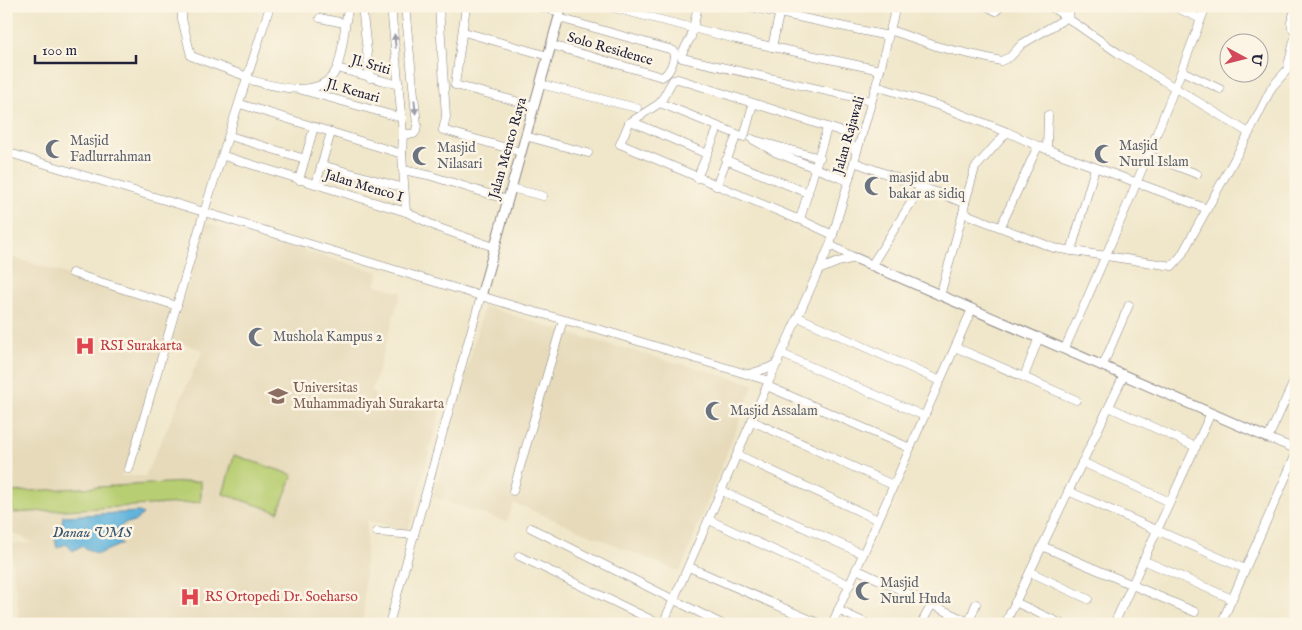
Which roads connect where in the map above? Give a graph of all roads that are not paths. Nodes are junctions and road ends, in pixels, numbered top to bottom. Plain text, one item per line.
1 (182, 6) edge
2 (270, 6) edge
3 (348, 6) edge
4 (362, 6) edge
5 (391, 6) edge
6 (405, 6) edge
7 (439, 6) edge
8 (466, 6) edge
9 (537, 6) edge
10 (606, 6) edge
11 (698, 6) edge
12 (746, 6) edge
13 (896, 6) edge
14 (986, 6) edge
15 (1001, 6) edge
16 (1050, 6) edge
17 (1072, 6) edge
18 (1173, 6) edge
19 (1206, 6) edge
20 (1296, 7) edge
21 (780, 10) edge
22 (560, 12) edge
23 (1068, 17) junction
24 (320, 18) dead end
25 (1201, 19) junction
26 (406, 20) junction
27 (393, 21) junction
28 (344, 23) junction
29 (694, 27) junction
30 (464, 32) junction
31 (889, 33) junction
32 (1296, 33) edge
33 (551, 46) junction
34 (772, 46) junction
35 (548, 56) junction
36 (337, 68) junction
37 (880, 70) junction
38 (1182, 71) junction
39 (248, 78) junction
40 (370, 78) junction
41 (540, 84) junction
42 (399, 85) junction
43 (876, 86) junction
44 (1176, 87) junction
45 (298, 89) junction
46 (1220, 89) dead end
47 (871, 101) junction
48 (660, 103) junction
49 (240, 104) junction
50 (753, 104) junction
51 (534, 106) junction
52 (637, 108) dead end
53 (1048, 115) dead end
54 (402, 118) junction
55 (633, 122) junction
56 (314, 127) junction
57 (718, 128) junction
58 (827, 128) junction
59 (331, 132) junction
60 (1007, 132) junction
61 (1249, 133) junction
62 (407, 134) junction
63 (230, 136) junction
64 (526, 136) junction
65 (744, 137) junction
66 (1038, 146) junction
67 (1047, 150) junction
68 (6, 152) edge
69 (521, 152) junction
70 (856, 152) junction
71 (588, 153) dead end
72 (402, 154) junction
73 (707, 154) junction
74 (1148, 155) junction
75 (224, 156) junction
76 (305, 158) junction
77 (820, 158) junction
78 (726, 160) junction
79 (854, 162) junction
80 (322, 165) junction
81 (1095, 168) junction
82 (816, 169) junction
83 (403, 170) junction
84 (1197, 174) dead end
85 (697, 178) junction
86 (299, 180) junction
87 (848, 180) junction
88 (316, 184) junction
89 (1136, 184) junction
90 (716, 186) junction
91 (921, 187) junction
92 (404, 188) junction
93 (511, 188) junction
94 (808, 193) junction
95 (542, 196) dead end
96 (508, 200) junction
97 (965, 203) junction
98 (1205, 208) junction
99 (204, 212) junction
100 (406, 212) junction
101 (963, 213) junction
102 (799, 219) junction
103 (1001, 226) junction
104 (833, 235) junction
105 (830, 245) junction
106 (494, 247) junction
107 (1071, 251) junction
108 (1106, 257) junction
109 (855, 258) junction
110 (871, 266) junction
111 (821, 269) junction
112 (72, 273) dead end
113 (481, 296) junction
114 (940, 296) junction
115 (1129, 305) dead end
116 (177, 306) junction
117 (972, 309) junction
118 (798, 317) junction
119 (563, 320) junction
120 (1039, 337) junction
121 (955, 347) junction
122 (1065, 348) junction
123 (782, 354) junction
124 (778, 362) junction
125 (1102, 365) junction
126 (747, 374) junction
127 (1124, 375) junction
128 (1024, 377) junction
129 (1296, 377) edge
130 (940, 381) junction
131 (768, 384) junction
132 (1076, 400) dead end
133 (1109, 408) junction
134 (1211, 413) junction
135 (924, 416) junction
136 (752, 421) junction
137 (1268, 438) junction
138 (1196, 447) junction
139 (910, 448) junction
140 (1296, 449) edge
141 (1296, 454) edge
142 (738, 455) junction
143 (1082, 462) junction
144 (129, 468) dead end
145 (893, 485) junction
146 (513, 491) dead end
147 (722, 491) junction
148 (1068, 491) junction
149 (1170, 502) junction
150 (709, 520) junction
151 (878, 520) junction
152 (531, 528) dead end
153 (1157, 530) junction
154 (377, 532) dead end
155 (414, 535) junction
156 (1042, 546) junction
157 (863, 554) junction
158 (519, 556) dead end
159 (1143, 560) junction
160 (688, 567) junction
161 (856, 569) junction
162 (1245, 569) junction
163 (1030, 572) junction
164 (1132, 584) junction
165 (850, 585) junction
166 (1088, 599) dead end
167 (1232, 599) junction
168 (673, 601) junction
169 (1015, 602) junction
170 (932, 604) junction
171 (976, 604) dead end
172 (838, 610) junction
173 (1195, 612) dead end
174 (971, 623) edge
175 (389, 624) edge
176 (661, 624) edge
177 (722, 624) edge
178 (820, 624) edge
179 (832, 624) edge
180 (868, 624) edge
181 (921, 624) edge
182 (1005, 624) edge
183 (1062, 624) edge
184 (1114, 624) edge
185 (1221, 624) edge

1 - 39 street
2 - 39 street
3 - 28 street
4 - 40 street
5 - 27 street
6 - 26 street
7 - 69 street
8 - 30 street
9 - 22 street
10 - 29 street
11 - 29 street
12 - 21 street
13 - 31 street, Jalan Rajawali
14 - 15 street
16 - 23 street
17 - 23 street
18 - 25 street
19 - 25 street
20 - 32 street
21 - 31 street
21 - 34 street
22 - 33 main road, Jalan Menco Raya
22 - 33 street, Solo Residence
23 - 31 street
23 - 44 street
24 - 28 street
25 - 38 street
26 - 27 street
26 -> 62 street
42 -> 27 street
28 - 36 street
29 - 34 street
29 - 47 street
30 - 35 street
30 - 51 street
31 - 37 street, Jalan Rajawali
32 - 61 street
33 - 35 main road, Jalan Menco Raya
34 - 37 street
35 - 41 main road, Jalan Menco Raya
36 - 40 street, Jl. Sriti
36 - 45 street
37 - 43 street, Jalan Rajawali
38 - 44 street
38 - 46 street
39 - 45 street
39 - 49 street
40 - 42 street, Jl. Sriti
41 - 51 main road, Jalan Menco Raya
41 - 52 street
42 - 54 street
43 - 47 street, Jalan Rajawali
43 - 60 street
44 - 61 street
44 - 74 street
45 - 54 street, Jl. Kenari
47 - 70 street, Jalan Rajawali
48 - 50 street
48 - 55 street
48 - 57 street
49 - 56 street
49 - 63 street
50 - 58 street
50 - 65 street
51 - 64 main road, Jalan Menco Raya
53 - 67 street
54 - 62 street
55 - 73 street
55 - 85 street
56 - 59 street
56 - 76 street
57 - 65 street
57 - 73 street
58 - 70 street
58 - 77 street
59 - 72 street
59 - 80 street
60 - 66 street
60 - 97 street
61 - 98 street
62 - 72 street
63 - 75 street
63 - 76 street
64 - 69 main road, Jalan Menco Raya
64 - 71 street
65 - 77 street
65 - 78 street
65 - 82 street
66 - 67 street
66 - 103 street
67 - 81 street
68 - 99 street
69 - 93 main road, Jalan Menco Raya
70 - 79 street, Jalan Rajawali
72 - 83 street
73 - 85 street
74 - 84 street
74 - 89 street
75 - 86 street, Jalan Menco I
75 - 99 street
76 - 86 street
77 - 82 street
78 - 90 street
78 - 94 street
79 - 87 street, Jalan Rajawali
79 - 91 street
80 - 88 street
80 - 92 street
81 - 89 street
81 - 107 street
82 - 87 street
82 - 94 street
83 - 92 street
83 - 96 street
85 - 90 street
86 - 88 street, Jalan Menco I
87 - 104 street, Jalan Rajawali
88 - 100 street, Jalan Menco I
89 - 98 street
89 - 108 street
90 - 102 street
91 - 97 street
91 - 110 street
92 - 100 street
93 - 95 street
93 - 96 main road, Jalan Menco Raya
94 - 102 street
96 - 106 main road, Jalan Menco Raya
97 - 101 street
98 - 108 street
99 - 113 street
99 - 116 street
100 - 106 street, Jalan Menco I
101 - 103 street
101 - 114 street
102 - 104 street
103 - 107 street
104 - 105 street, Jalan Rajawali
105 - 109 street
105 - 111 street, Jalan Rajawali
106 - 113 main road, Jalan Menco Raya
107 - 108 street
108 - 122 street
109 - 110 main road
109 - 111 street
110 - 114 main road
111 - 118 street, Jalan Rajawali
112 - 116 street
113 - 119 street
113 - 155 street
114 - 117 main road
115 - 125 street
116 - 144 street
117 - 120 main road
117 - 121 street
118 - 123 street, Jalan Rajawali
118 - 130 street
119 - 126 street
119 - 146 street
120 - 122 main road
120 - 128 street
121 - 128 street
121 - 130 street
122 - 125 main road
123 - 124 street, Jalan Rajawali
123 - 135 street
124 - 126 street
124 - 131 street, Jalan Rajawali
125 - 127 main road
126 - 131 street
127 - 133 street
127 - 134 main road
128 - 132 street
129 - 137 street
130 - 135 street
131 - 136 street, Jalan Rajawali
131 - 139 street
133 - 138 street
133 - 143 street
134 - 137 main road
134 - 138 street
135 - 139 street
136 - 142 street, Jalan Rajawali
136 - 145 street
137 - 140 street
138 - 149 street
139 - 145 street
141 - 162 street
142 - 147 street, Jalan Rajawali
142 - 151 street
143 - 148 street
143 - 149 street
145 - 151 street
147 - 150 street, Jalan Rajawali
147 - 157 street
148 - 153 street
148 - 156 street
149 - 153 street
150 - 160 street, Jalan Rajawali
150 - 165 street
151 - 157 street
152 - 168 street
153 - 159 street
153 - 162 street
154 - 155 street
155 - 175 street
156 - 163 street
156 - 164 street
157 - 161 street
158 - 176 street
159 - 164 street
159 - 167 street
160 - 168 street, Jalan Rajawali
160 - 178 street
161 - 165 street
161 - 170 street
162 - 167 street
163 - 166 street
163 - 169 street
164 - 173 street
164 - 184 street
165 - 172 street
167 - 185 street
168 - 176 street, Jalan Rajawali
168 - 177 street
169 - 182 street
169 - 183 street
170 - 174 street
170 - 181 street
171 - 174 street
172 - 179 street
172 - 180 street

